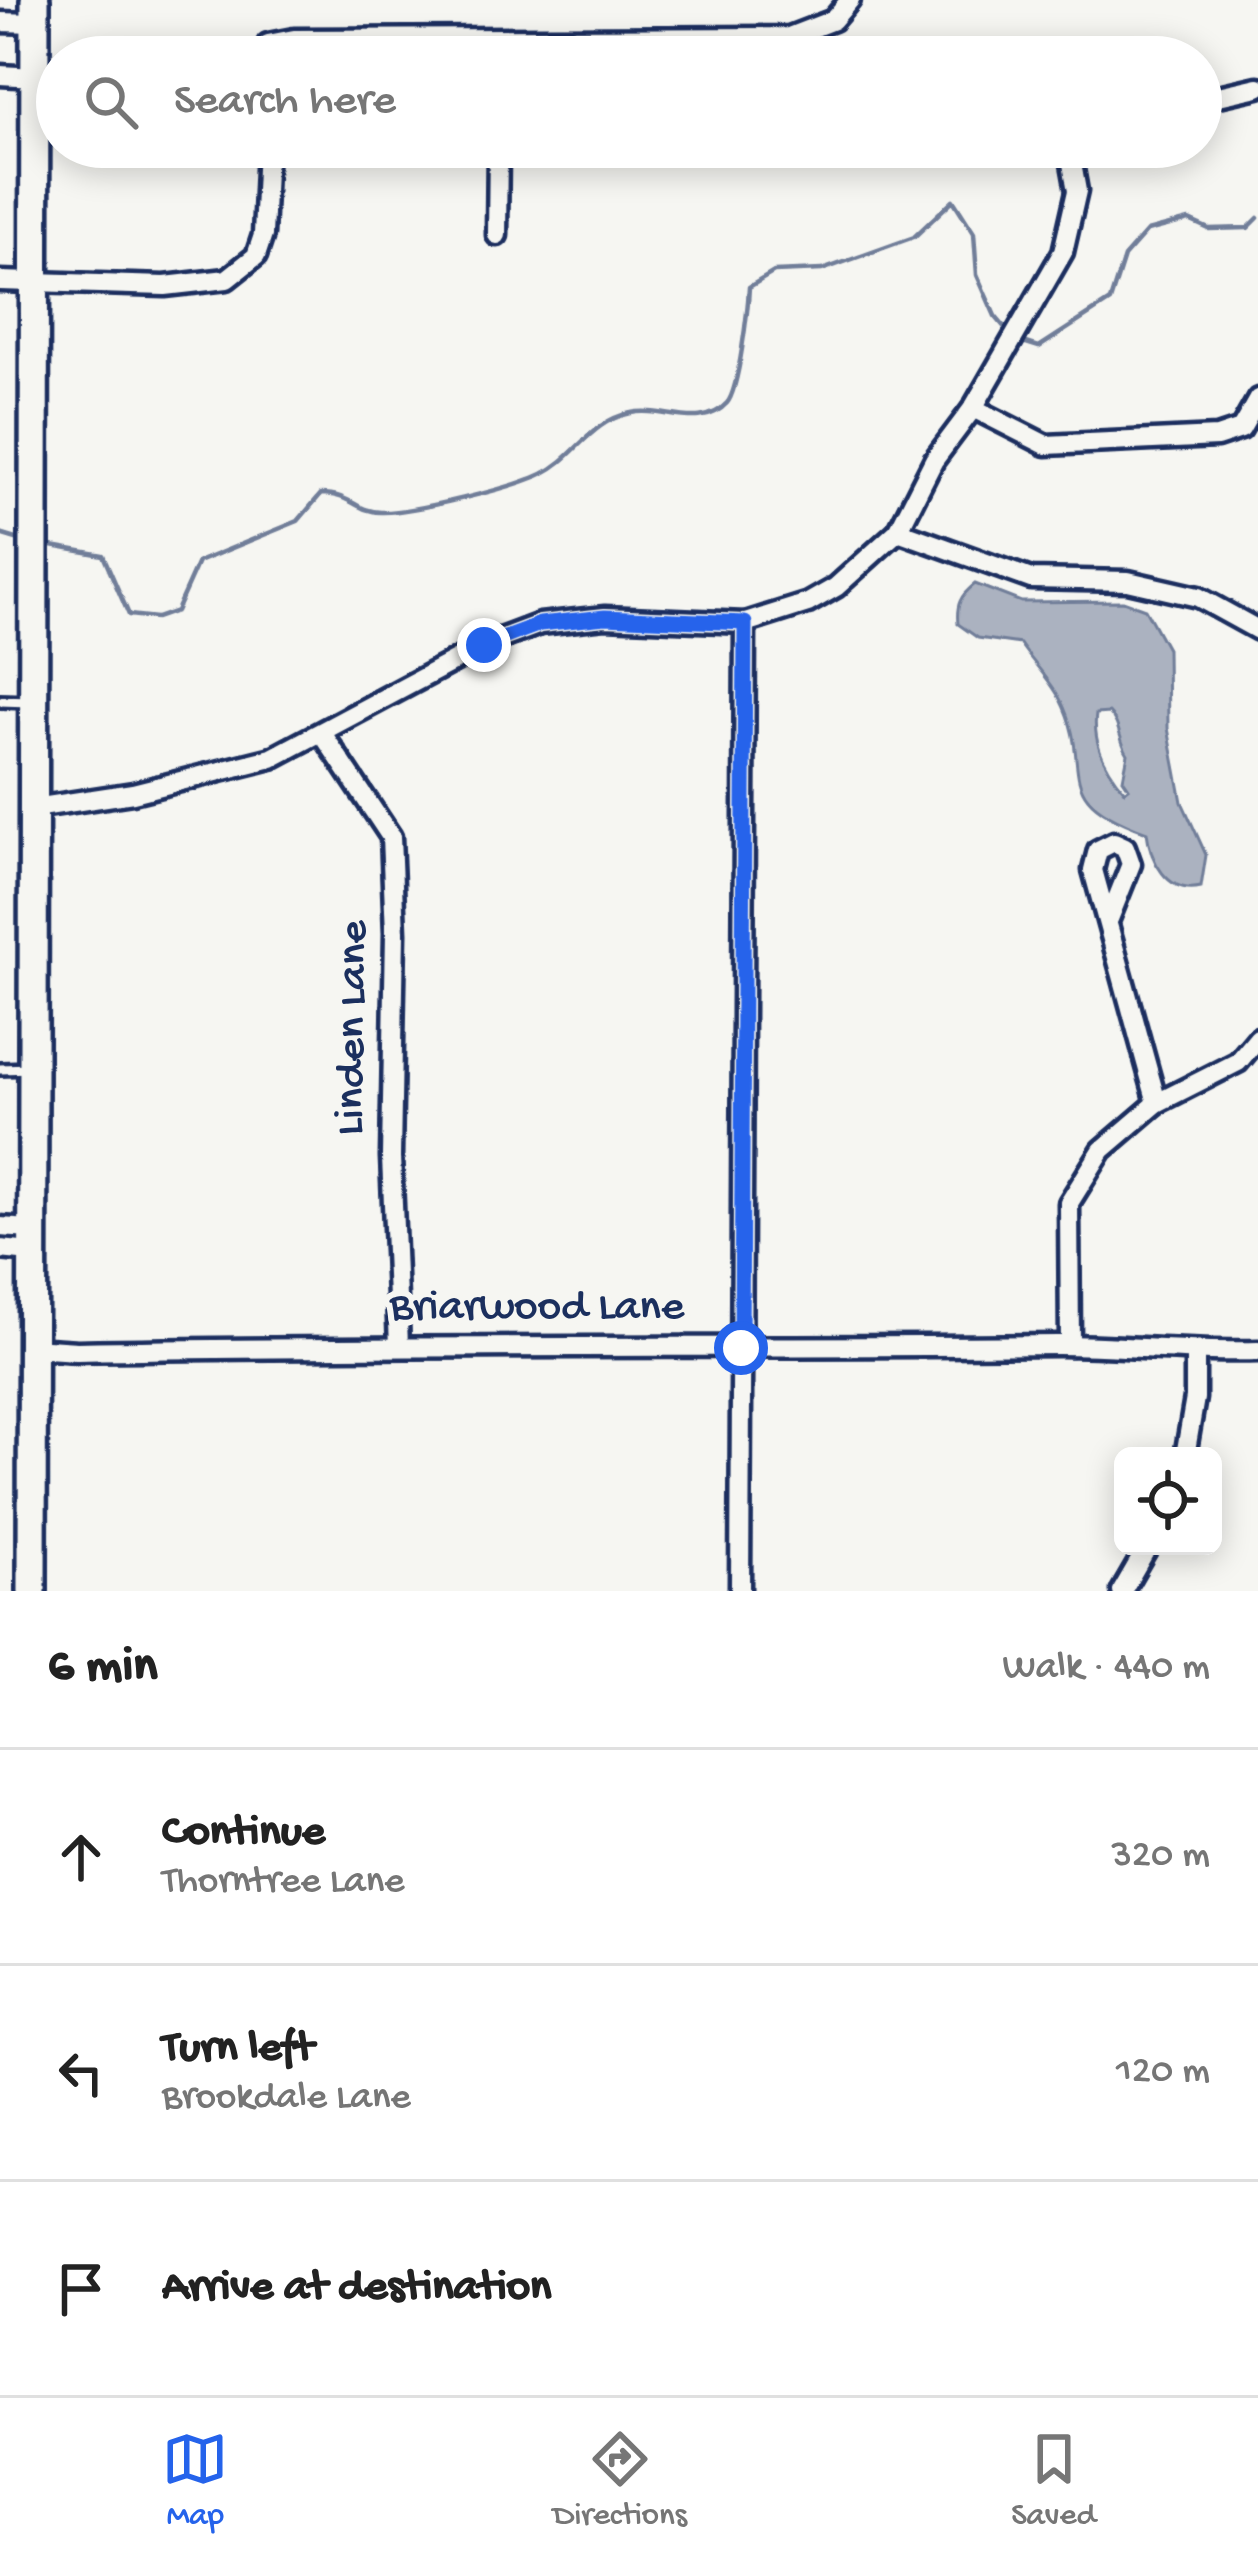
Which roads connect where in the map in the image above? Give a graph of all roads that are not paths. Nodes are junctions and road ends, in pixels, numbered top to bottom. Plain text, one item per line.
1 (850, 0) edge
2 (35, 11) edge
3 (0, 22) edge
4 (792, 36) edge
5 (0, 75) edge
6 (35, 77) junction
7 (1258, 86) edge
8 (1222, 95) edge
9 (266, 168) edge
10 (498, 168) edge
11 (1073, 168) edge
12 (497, 235) dead end
13 (226, 279) junction
14 (0, 281) edge
15 (34, 283) junction
16 (234, 300) dead end
17 (1258, 399) edge
18 (973, 408) junction
19 (898, 531) junction
20 (745, 623) junction
21 (1258, 630) edge
22 (0, 701) edge
23 (35, 702) junction
24 (322, 733) junction
25 (34, 808) junction
26 (1109, 919) dead end
27 (1258, 1038) edge
28 (32, 1068) junction
29 (0, 1069) edge
30 (1157, 1103) junction
31 (0, 1227) edge
32 (31, 1241) junction
33 (0, 1249) edge
34 (399, 1345) junction
35 (1070, 1345) junction
36 (32, 1348) junction
37 (741, 1348) junction
38 (1258, 1351) edge
39 (1195, 1353) junction
40 (1186, 1447) edge
41 (1143, 1555) edge
42 (32, 1591) edge
43 (740, 1591) edge
44 (1122, 1591) edge

1 - 4 street
2 - 3 street
2 - 6 main road
5 - 6 street
6 - 15 main road
7 - 8 street
9 - 13 street
10 - 12 street
11 - 18 street
13 - 15 street
13 - 16 street
14 - 15 street
15 - 23 main road
17 - 18 street
18 - 19 street
19 - 20 street
19 - 21 street
20 - 24 street
20 - 37 street
22 - 23 lane
23 - 25 main road
24 - 25 street
24 - 34 street, Linden Lane
25 - 28 main road
26 - 30 street
27 - 30 street
28 - 29 lane
28 - 32 main road
30 - 35 street
31 - 32 street
32 - 33 street
32 - 36 main road
34 - 36 street, Briarwood Lane
34 - 37 street, Briarwood Lane
35 - 37 street, Briarwood Lane
35 - 39 street, Briarwood Lane
36 - 42 main road
37 - 43 street
38 - 39 street, Briarwood Lane
39 - 40 street
41 - 44 street

